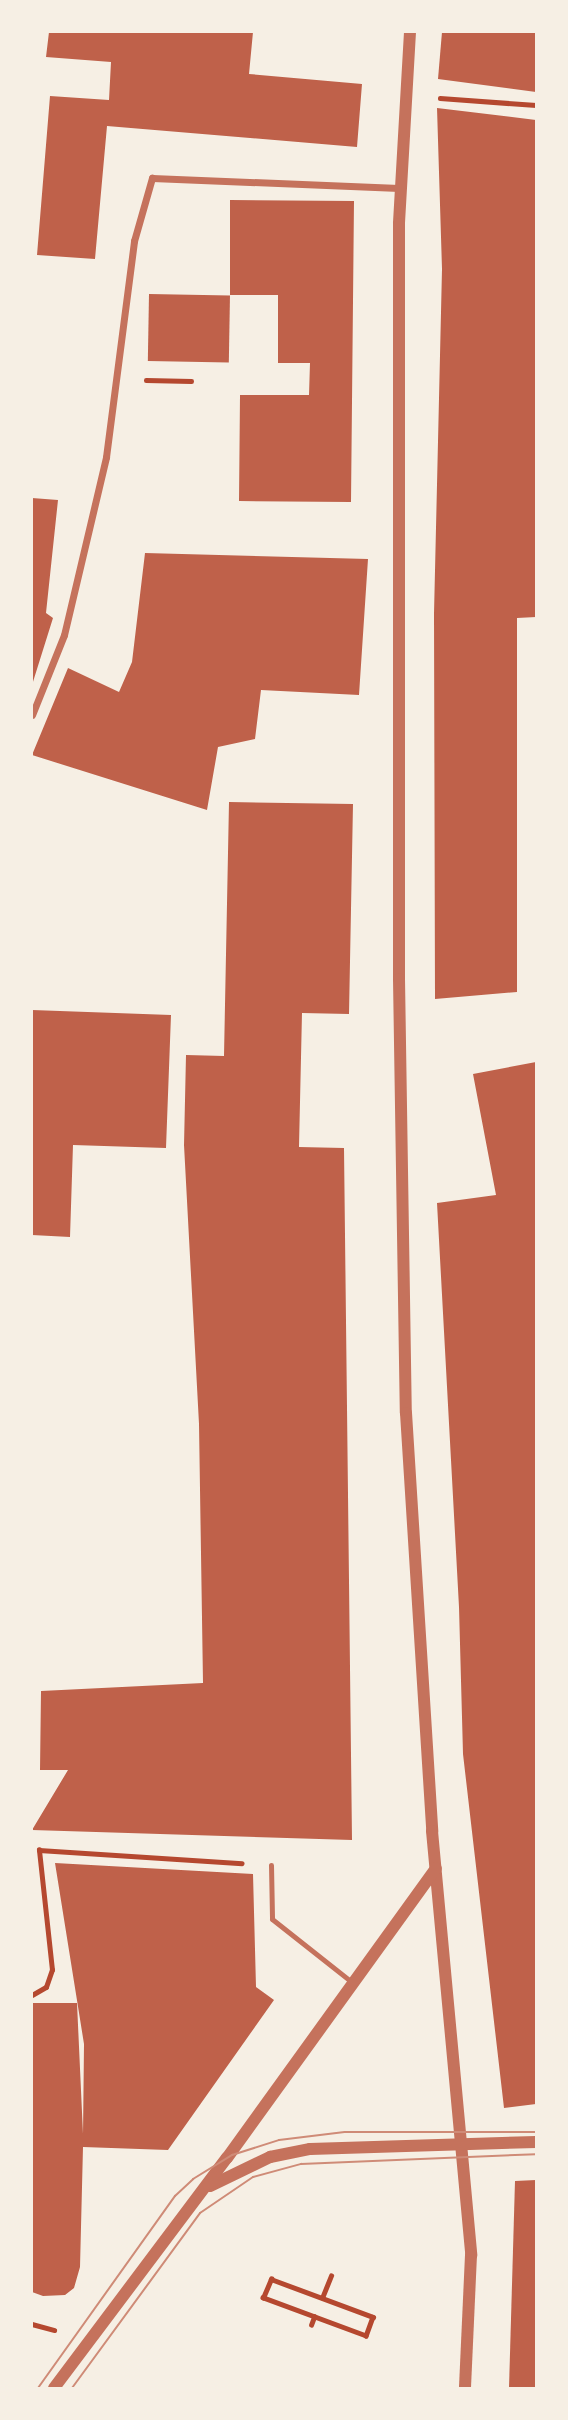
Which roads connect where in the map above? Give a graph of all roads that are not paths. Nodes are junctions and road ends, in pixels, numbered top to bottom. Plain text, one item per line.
1 (410, 32) edge
2 (399, 188) junction
3 (32, 715) edge
4 (271, 1864) road end
5 (436, 1868) junction
6 (353, 1983) junction
7 (537, 2142) edge
8 (462, 2145) junction
9 (203, 2190) junction
10 (54, 2389) edge
11 (465, 2389) edge

1 - 2 street
2 - 3 street
2 - 5 street
4 - 6 lane
5 - 6 street
5 - 8 street
6 - 9 street
7 - 8 street
8 - 9 street
8 - 11 street
9 - 10 street

